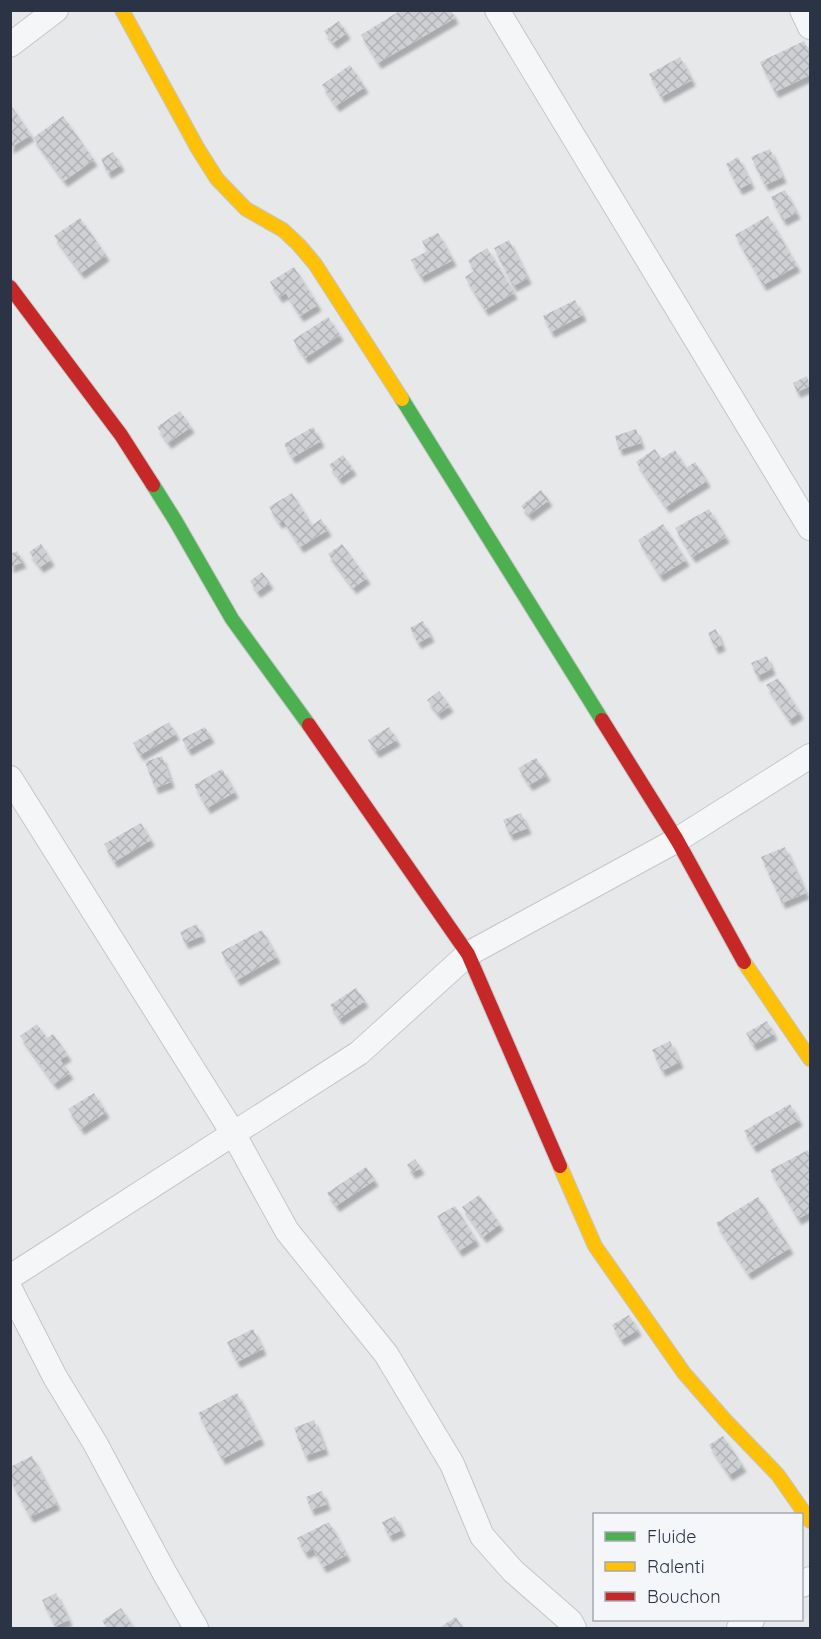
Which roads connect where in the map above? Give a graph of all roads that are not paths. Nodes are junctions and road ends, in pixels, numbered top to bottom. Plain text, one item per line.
1 (56, 10) edge
2 (122, 10) edge
3 (497, 10) edge
4 (802, 10) edge
5 (810, 27) edge
6 (10, 45) edge
7 (10, 287) edge
8 (810, 528) edge
9 (810, 756) edge
10 (10, 778) edge
11 (677, 840) junction
12 (468, 954) junction
13 (810, 1059) edge
14 (233, 1133) junction
15 (10, 1277) edge
16 (10, 1289) edge
17 (810, 1521) edge
18 (196, 1629) edge
19 (574, 1629) edge

1 - 6 street
2 - 11 street
3 - 8 street
4 - 5 street
7 - 12 street
9 - 11 street
10 - 14 street
11 - 12 street
11 - 13 street
12 - 14 street
12 - 17 street
14 - 15 street
14 - 19 street
16 - 18 street

